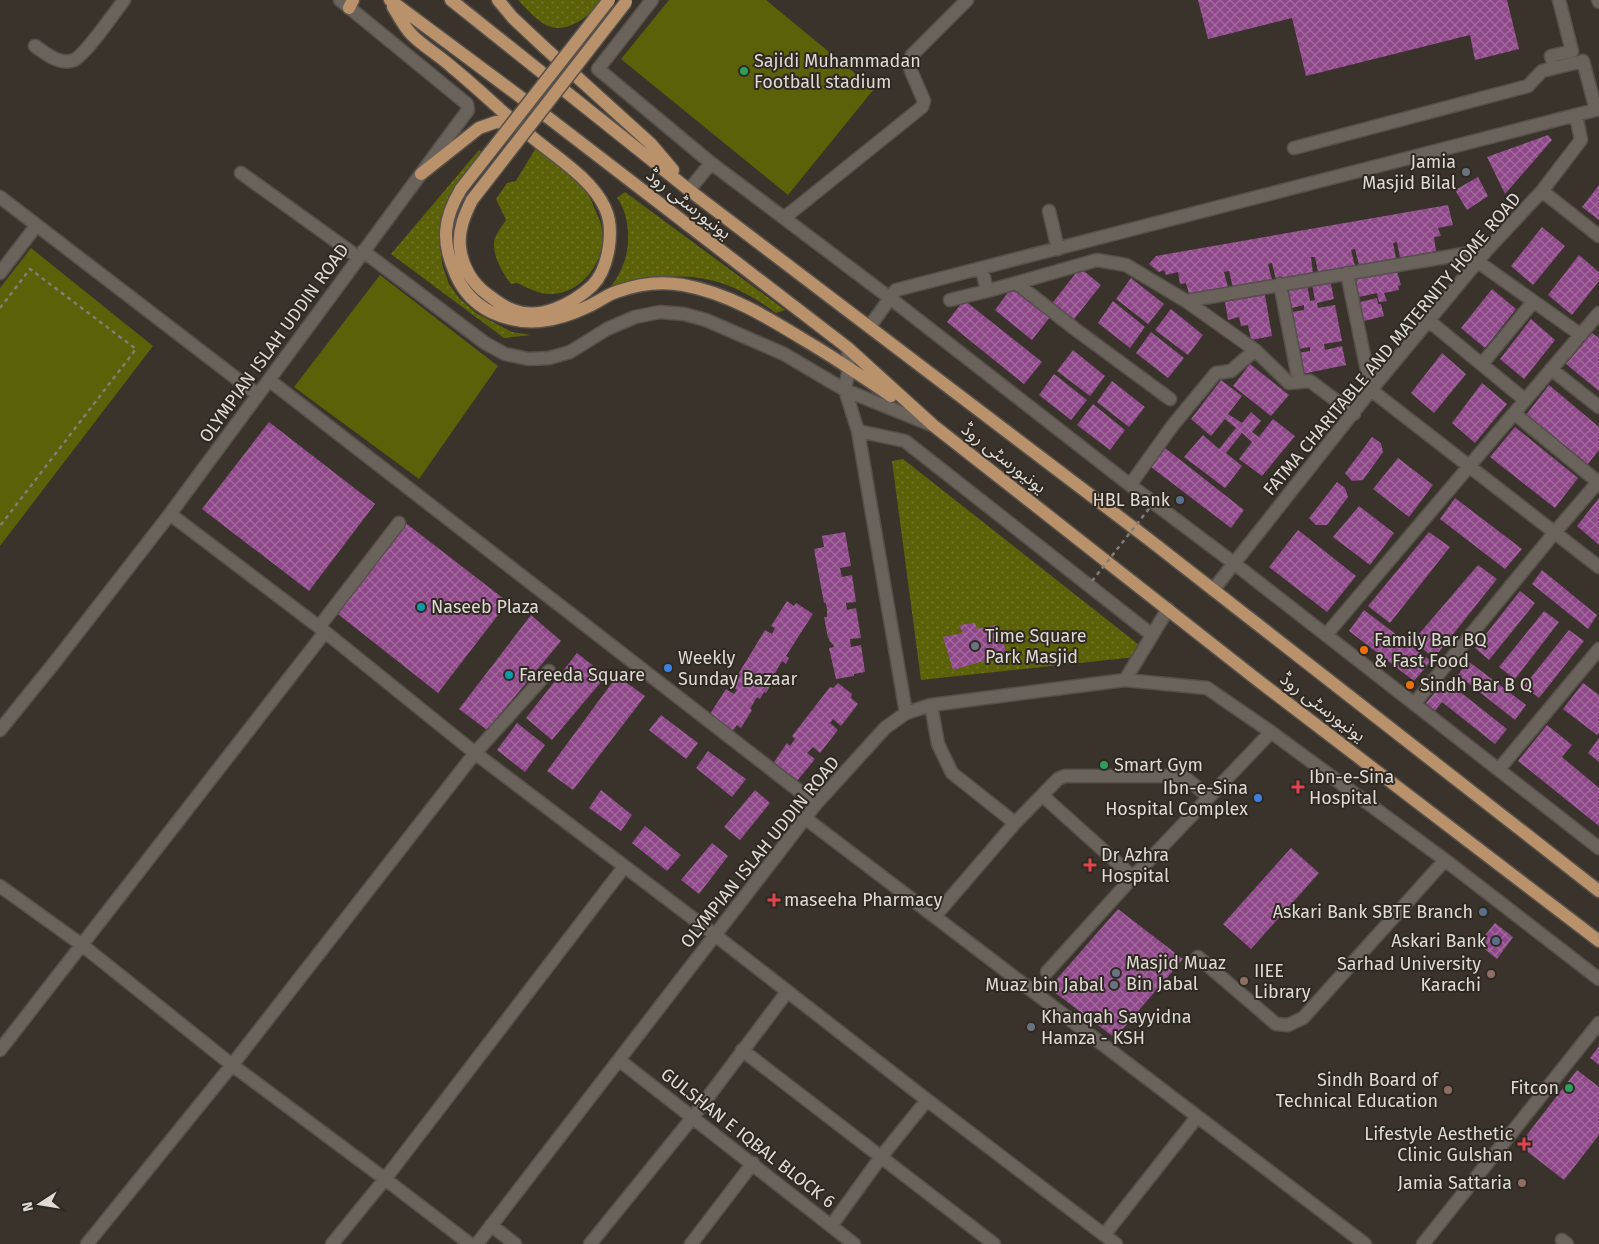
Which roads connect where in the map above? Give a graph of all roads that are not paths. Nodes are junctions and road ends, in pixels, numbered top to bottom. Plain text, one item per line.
1 (124, 0) edge
2 (389, 0) edge
3 (451, 0) edge
4 (498, 0) edge
5 (609, 0) edge
6 (652, 0) edge
7 (967, 0) edge
8 (1560, 0) edge
9 (627, 1) edge
10 (347, 3) edge
11 (34, 46) dead end
12 (1554, 68) junction
13 (1597, 110) edge
14 (1576, 115) junction
15 (515, 123) junction
16 (1294, 148) dead end
17 (711, 163) junction
18 (241, 173) dead end
19 (421, 174) junction
20 (689, 190) junction
21 (1542, 191) junction
22 (0, 197) edge
23 (1049, 211) dead end
24 (784, 218) junction
25 (36, 226) junction
26 (1599, 236) edge
27 (1058, 249) junction
28 (1488, 250) junction
29 (361, 254) junction
30 (1478, 262) junction
31 (982, 269) junction
32 (0, 273) edge
33 (1347, 273) junction
34 (1016, 283) junction
35 (1280, 284) junction
36 (987, 291) junction
37 (890, 298) junction
38 (950, 300) dead end
39 (1186, 301) junction
40 (1533, 302) junction
41 (1599, 313) edge
42 (1429, 320) junction
43 (870, 326) junction
44 (1580, 336) junction
45 (848, 348) junction
46 (1255, 350) junction
47 (1482, 364) junction
48 (849, 367) junction
49 (1551, 370) junction
50 (269, 380) junction
51 (1299, 382) junction
52 (845, 390) junction
53 (1371, 390) junction
54 (258, 395) junction
55 (1170, 399) dead end
56 (1525, 400) junction
57 (1599, 407) edge
58 (1514, 413) junction
59 (1354, 414) junction
60 (934, 426) junction
61 (858, 431) junction
62 (1469, 465) junction
63 (1599, 481) edge
64 (1130, 485) junction
65 (170, 514) junction
66 (399, 523) dead end
67 (1555, 532) junction
68 (1235, 564) junction
69 (1599, 567) edge
70 (1213, 590) junction
71 (1168, 609) junction
72 (322, 630) junction
73 (1152, 635) junction
74 (1326, 635) junction
75 (1599, 649) edge
76 (550, 671) dead end
77 (1125, 680) junction
78 (1414, 704) junction
79 (931, 705) junction
80 (906, 713) junction
81 (0, 730) edge
82 (1271, 732) junction
83 (475, 753) junction
84 (1499, 769) junction
85 (1043, 796) junction
86 (1209, 797) junction
87 (816, 804) junction
88 (806, 818) junction
89 (1015, 823) junction
90 (1599, 848) edge
91 (1445, 860) junction
92 (624, 867) junction
93 (1133, 876) junction
94 (0, 886) edge
95 (1599, 891) edge
96 (935, 916) junction
97 (715, 936) junction
98 (1599, 941) edge
99 (82, 945) junction
100 (1198, 957) dead end
101 (1047, 972) dead end
102 (1599, 979) edge
103 (787, 992) junction
104 (1599, 1023) edge
105 (0, 1050) edge
106 (742, 1050) junction
107 (619, 1060) junction
108 (232, 1065) junction
109 (926, 1100) junction
110 (693, 1117) junction
111 (1197, 1118) junction
112 (881, 1157) junction
113 (753, 1164) junction
114 (385, 1179) junction
115 (491, 1225) junction
116 (831, 1226) junction
117 (1104, 1234) junction
118 (87, 1244) edge
119 (332, 1244) edge
120 (470, 1244) edge
121 (478, 1244) edge
122 (515, 1244) edge
123 (590, 1244) edge
124 (691, 1244) edge
125 (854, 1244) edge
126 (994, 1244) edge
127 (1116, 1244) edge
128 (1365, 1244) edge
129 (1423, 1244) edge

1 - 11 street
2 - 15 main road
2 - 45 main road, یونیورسٹی روڈ
3 - 20 main road, یونیورسٹی روڈ
4 - 20 main road
5 - 48 main road, bridge
6 - 17 street
7 - 24 street
8 - 12 street
9 - 15 main road, bridge
10 - 19 street, OLYMPIAN ISLAH UDDIN ROAD
12 - 13 street
12 - 16 street
13 - 14 street
14 - 21 street, FATMA CHARITABLE AND MATERNITY HOME ROAD
14 - 27 street
15 - 19 main road
17 - 20 street
17 - 24 street
18 - 29 street
19 - 29 street, OLYMPIAN ISLAH UDDIN ROAD
20 - 43 main road, یونیورسٹی روڈ
21 - 26 street
21 - 28 street, FATMA CHARITABLE AND MATERNITY HOME ROAD
22 - 25 street
23 - 27 street
24 - 37 street
25 - 32 street
25 - 54 street
27 - 31 street
28 - 30 street, FATMA CHARITABLE AND MATERNITY HOME ROAD
28 - 33 street
29 - 50 street, OLYMPIAN ISLAH UDDIN ROAD
29 - 52 street
30 - 40 street
30 - 42 street, FATMA CHARITABLE AND MATERNITY HOME ROAD
31 - 36 street
31 - 37 street
33 - 35 street
33 - 53 street
34 - 36 street
34 - 39 street
34 - 55 street
35 - 39 street
35 - 51 street
36 - 38 street
37 - 43 street
37 - 64 street
39 - 46 street
40 - 44 street
40 - 47 street
41 - 44 street
42 - 47 street
42 - 53 street, FATMA CHARITABLE AND MATERNITY HOME ROAD
43 - 70 main road, یونیورسٹی روڈ
44 - 49 street
45 - 48 street
45 - 60 main road, یونیورسٹی روڈ
46 - 51 street
46 - 64 street
47 - 56 street
48 - 52 street
48 - 60 main road
49 - 56 street
49 - 57 street
50 - 54 street, OLYMPIAN ISLAH UDDIN ROAD
50 - 87 street
51 - 59 street
52 - 60 street
52 - 61 street
53 - 59 street, FATMA CHARITABLE AND MATERNITY HOME ROAD
53 - 62 street
54 - 65 street, OLYMPIAN ISLAH UDDIN ROAD
56 - 58 street
58 - 62 street
58 - 63 street
59 - 68 street, FATMA CHARITABLE AND MATERNITY HOME ROAD
60 - 71 main road, یونیورسٹی روڈ
61 - 73 street
61 - 80 street
62 - 67 street
62 - 74 street
63 - 67 street
64 - 68 street
65 - 72 street
65 - 81 street, OLYMPIAN ISLAH UDDIN ROAD
66 - 72 street
67 - 69 street
67 - 78 street
68 - 70 street, FATMA CHARITABLE AND MATERNITY HOME ROAD
68 - 74 street
70 - 95 main road, یونیورسٹی روڈ
71 - 73 street
71 - 98 main road, یونیورسٹی روڈ
72 - 83 street
72 - 99 street
73 - 77 street
74 - 78 street
75 - 84 street
76 - 83 street
77 - 79 street, OLYMPIAN ISLAH UDDIN ROAD
77 - 82 street, OLYMPIAN ISLAH UDDIN ROAD
78 - 84 street
79 - 80 street, OLYMPIAN ISLAH UDDIN ROAD
79 - 89 street
80 - 87 street, OLYMPIAN ISLAH UDDIN ROAD
82 - 86 street
82 - 91 street, OLYMPIAN ISLAH UDDIN ROAD
83 - 92 street
83 - 108 street
84 - 90 street
85 - 86 street
85 - 89 street
85 - 93 street
86 - 93 street
87 - 88 street, OLYMPIAN ISLAH UDDIN ROAD
88 - 96 street
88 - 97 street, OLYMPIAN ISLAH UDDIN ROAD
89 - 96 street
91 - 100 street
91 - 102 street, OLYMPIAN ISLAH UDDIN ROAD
92 - 97 street
92 - 114 street
93 - 101 street
94 - 99 street
96 - 111 street
97 - 103 street
97 - 107 street, OLYMPIAN ISLAH UDDIN ROAD
99 - 105 street
99 - 108 street
103 - 106 street
103 - 109 street
104 - 129 street
106 - 110 street
106 - 112 street
107 - 110 street, GULSHAN E IQBAL BLOCK 6
107 - 115 street, OLYMPIAN ISLAH UDDIN ROAD
108 - 114 street
108 - 118 street
109 - 112 street
109 - 117 street
110 - 113 street, GULSHAN E IQBAL BLOCK 6
110 - 123 street
111 - 117 street
111 - 128 street
112 - 116 street
112 - 126 street
113 - 116 street, GULSHAN E IQBAL BLOCK 6
113 - 124 street
114 - 119 street
114 - 120 street
115 - 121 street, OLYMPIAN ISLAH UDDIN ROAD
115 - 122 street
116 - 125 street, GULSHAN E IQBAL BLOCK 6
117 - 127 street

